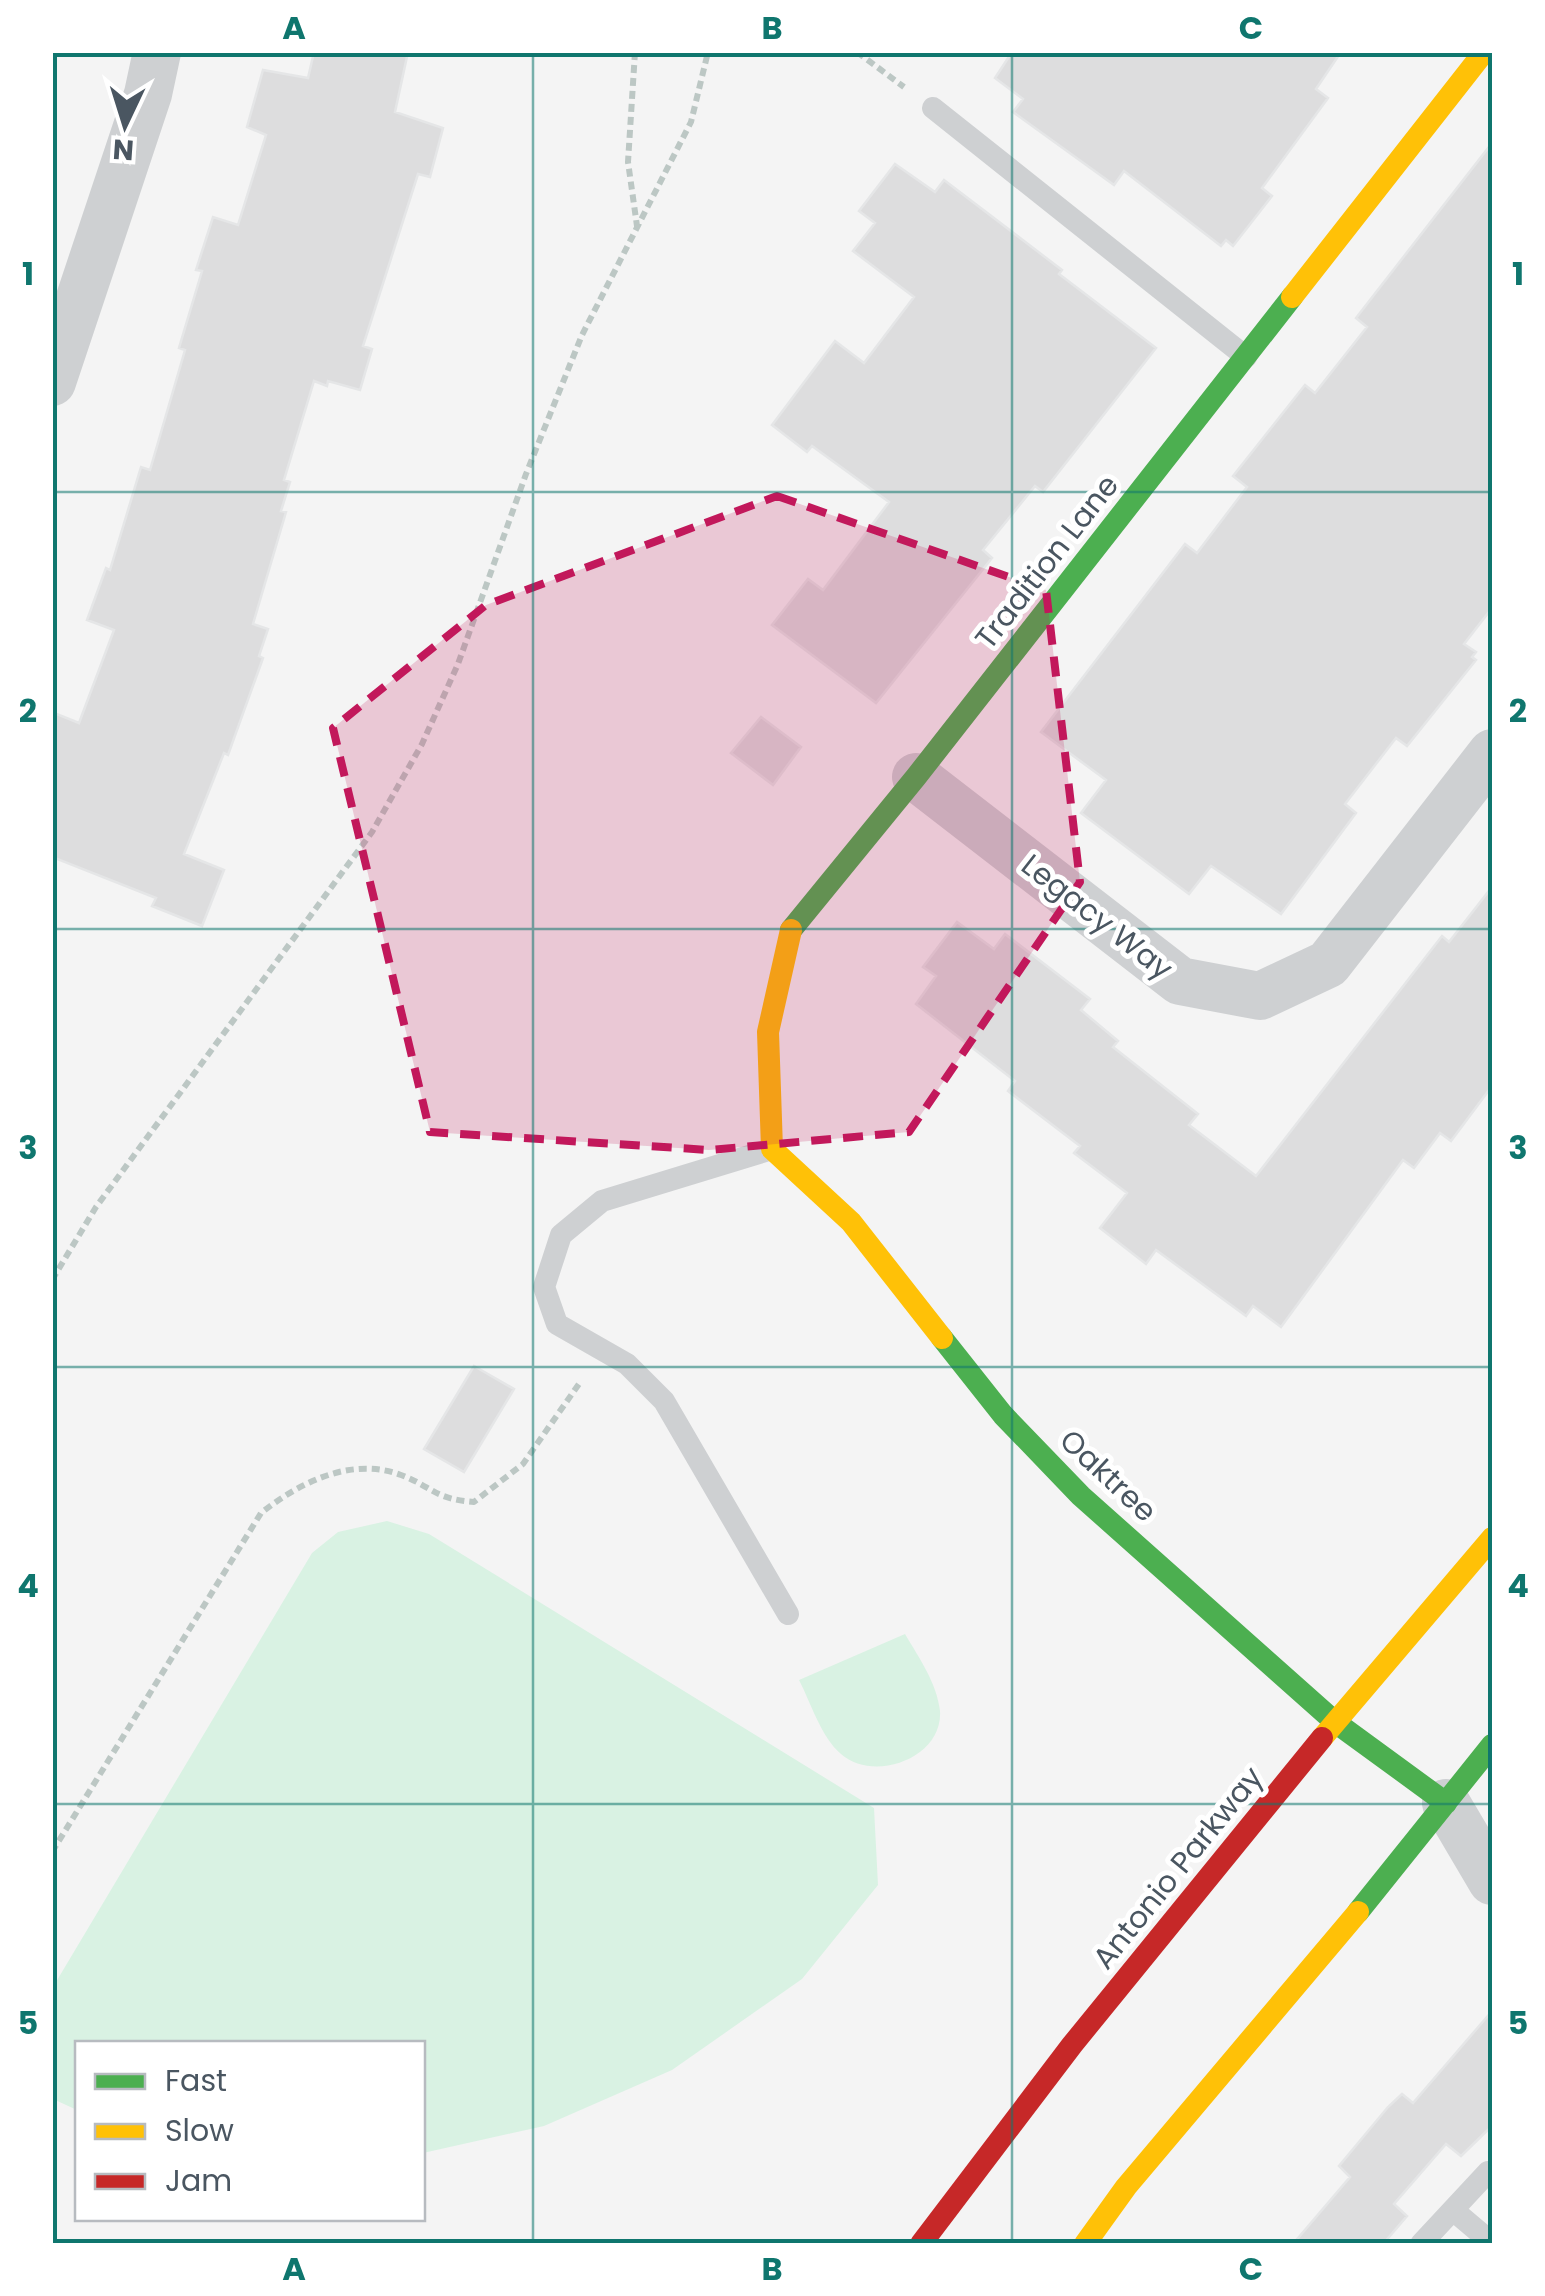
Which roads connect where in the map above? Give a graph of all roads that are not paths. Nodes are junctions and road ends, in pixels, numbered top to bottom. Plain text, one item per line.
1 (157, 52) edge
2 (1484, 52) edge
3 (933, 108) road end
4 (1246, 357) junction
5 (52, 382) edge
6 (1492, 753) edge
7 (916, 777) junction
8 (772, 1149) junction
9 (1492, 1538) edge
10 (788, 1614) dead end
11 (1336, 1722) junction
12 (1492, 1744) edge
13 (1446, 1803) junction
14 (1492, 1828) edge
15 (1492, 1882) edge
16 (1488, 2172) dead end
17 (1454, 2210) junction
18 (1492, 2243) edge
19 (921, 2244) edge
20 (1085, 2244) edge
21 (1422, 2244) edge

1 - 5 street
2 - 4 street, Tradition Lane
3 - 4 lane
4 - 7 street, Tradition Lane
6 - 7 street, Legacy Way
7 - 8 street, Tradition Lane
8 - 10 lane
8 - 11 street, Oaktree
9 - 11 street, Antonio Parkway
11 - 13 street, Oaktree
11 - 19 street, Antonio Parkway
12 - 13 street
13 - 14 street
13 - 15 street
13 - 20 street
16 - 17 lane
17 - 18 lane
17 - 21 lane

